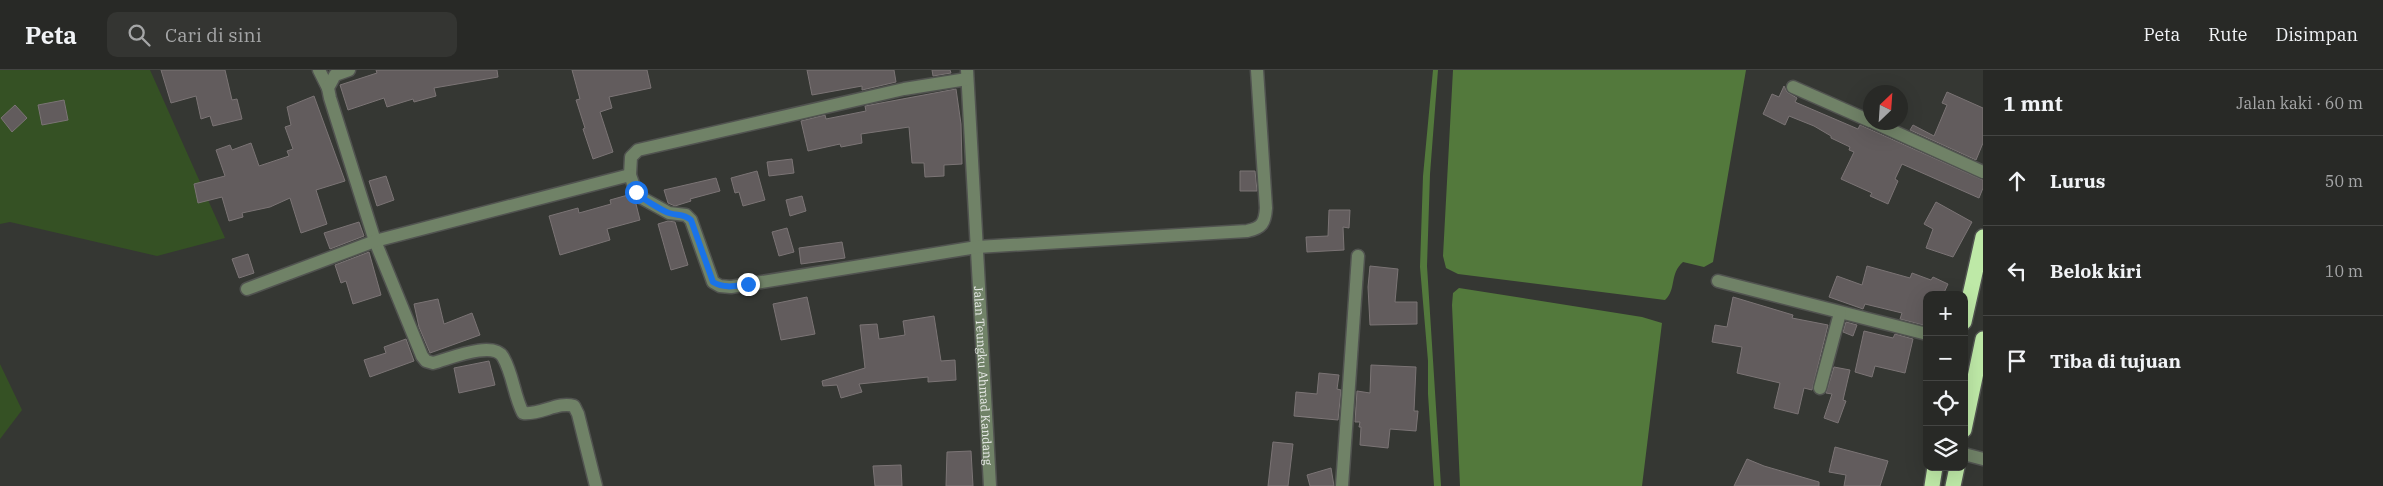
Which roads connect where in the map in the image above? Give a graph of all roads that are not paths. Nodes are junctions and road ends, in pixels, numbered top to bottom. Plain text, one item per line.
1 (319, 70) edge
2 (349, 70) edge
3 (1257, 70) edge
4 (967, 74) edge
5 (1793, 86) dead end
6 (328, 88) junction
7 (1863, 118) edge
8 (1890, 130) edge
9 (1983, 172) edge
10 (630, 175) junction
11 (1983, 237) edge
12 (375, 241) junction
13 (977, 247) junction
14 (1358, 256) dead end
15 (1718, 281) dead end
16 (247, 289) dead end
17 (1968, 304) edge
18 (1840, 313) junction
19 (1923, 333) edge
20 (1983, 339) edge
21 (1820, 388) dead end
22 (1965, 426) edge
23 (1968, 455) edge
24 (1983, 459) edge
25 (1934, 471) edge
26 (1956, 471) edge
27 (596, 486) edge
28 (990, 486) edge
29 (1342, 486) edge
30 (1932, 486) edge
31 (1953, 486) edge

1 - 6 street
2 - 6 street
3 - 13 street
4 - 10 street
4 - 13 street, Jalan Teungku Ahmad Kandang
5 - 7 street
6 - 12 street
8 - 9 street
10 - 12 street
10 - 13 street
11 - 17 highway
12 - 16 street
12 - 27 street
13 - 28 street, Jalan Teungku Ahmad Kandang
14 - 29 street
15 - 18 street
18 - 19 street
18 - 21 street
20 - 22 highway
23 - 24 street
25 - 30 highway
26 - 31 highway

